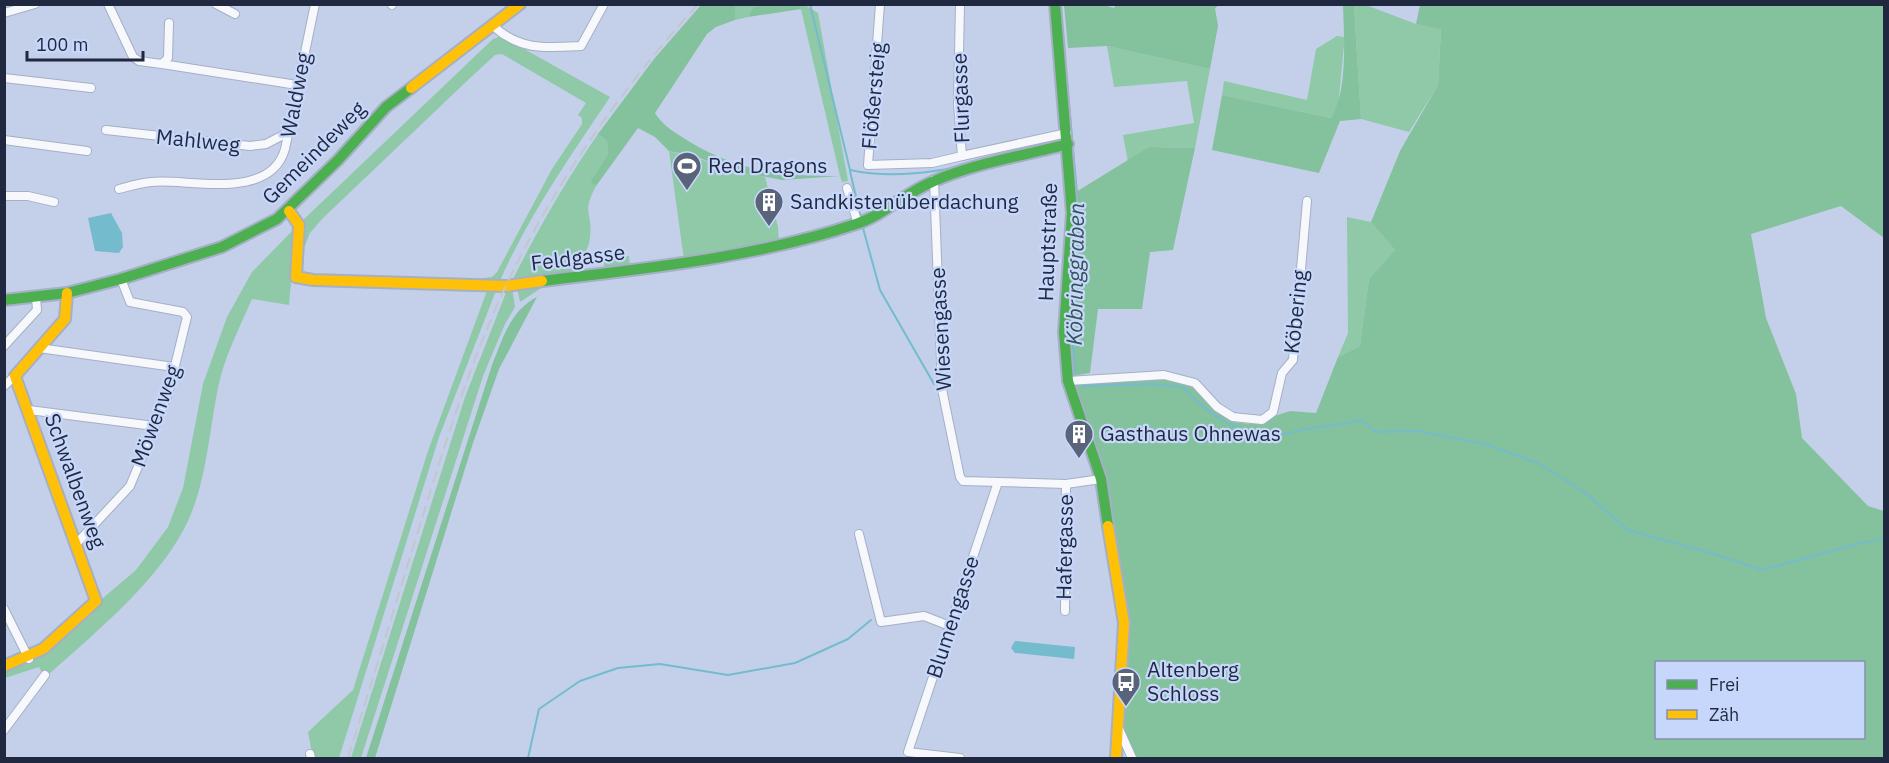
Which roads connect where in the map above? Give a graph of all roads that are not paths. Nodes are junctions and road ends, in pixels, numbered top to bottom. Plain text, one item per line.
1 (35, 4) edge
2 (108, 4) edge
3 (216, 4) edge
4 (315, 4) edge
5 (520, 4) edge
6 (604, 4) edge
7 (880, 4) edge
8 (960, 4) edge
9 (1055, 4) edge
10 (4, 13) edge
11 (235, 14) dead end
12 (169, 22) dead end
13 (493, 26) junction
14 (162, 64) junction
15 (4, 78) edge
16 (297, 85) junction
17 (91, 88) dead end
18 (106, 130) dead end
19 (287, 133) junction
20 (1068, 139) junction
21 (4, 140) edge
22 (87, 151) dead end
23 (962, 156) junction
24 (934, 180) junction
25 (847, 188) dead end
26 (119, 189) dead end
27 (4, 196) edge
28 (1307, 201) dead end
29 (54, 202) dead end
30 (289, 211) junction
31 (858, 224) junction
32 (121, 279) junction
33 (68, 293) junction
34 (36, 297) junction
35 (4, 300) edge
36 (4, 346) edge
37 (39, 348) junction
38 (174, 367) junction
39 (15, 376) junction
40 (1068, 381) junction
41 (4, 386) edge
42 (29, 410) junction
43 (154, 426) junction
44 (1101, 479) junction
45 (998, 482) junction
46 (1066, 484) junction
47 (859, 534) dead end
48 (77, 543) junction
49 (4, 609) edge
50 (1065, 610) dead end
51 (950, 626) junction
52 (29, 659) junction
53 (4, 666) edge
54 (45, 675) dead end
55 (1119, 728) junction
56 (4, 730) edge
57 (960, 759) edge
58 (1116, 759) edge
59 (1132, 759) edge

1 - 10 street
2 - 14 street
3 - 11 street
4 - 16 street, Waldweg
5 - 13 street, Gemeindeweg
6 - 13 street
7 - 23 street, Flößersteig
8 - 23 street, Flurgasse
9 - 20 street, Hauptstraße
12 - 14 street
13 - 30 street, Gemeindeweg
14 - 16 street
15 - 17 street
16 - 19 street, Waldweg
18 - 19 street, Mahlweg
19 - 26 street, Waldweg
20 - 23 street, Flurgasse
20 - 24 street, Feldgasse
20 - 40 street, Hauptstraße
21 - 22 street
24 - 31 street, Feldgasse
24 - 45 street, Wiesengasse
25 - 31 street
27 - 29 street
28 - 40 street, Köbering
30 - 31 street, Feldgasse
30 - 32 street, Gemeindeweg
32 - 33 street, Gemeindeweg
32 - 38 street, Möwenweg
33 - 34 street, Gemeindeweg
33 - 37 street
34 - 35 street, Gemeindeweg
34 - 36 street
37 - 38 street
37 - 39 street
38 - 43 street, Möwenweg
39 - 41 street
39 - 42 street, Schwalbenweg
40 - 44 street, Hauptstraße
42 - 43 street
42 - 48 street, Schwalbenweg
43 - 48 street, Möwenweg
44 - 46 street, Wiesengasse
44 - 55 street, Hauptstraße
45 - 46 street, Wiesengasse
45 - 51 street, Blumengasse
46 - 50 street, Hafergasse
47 - 51 street
48 - 52 street, Schwalbenweg
49 - 52 street
51 - 57 street, Blumengasse
52 - 53 street
54 - 56 street
55 - 58 street, Hauptstraße
55 - 59 street

